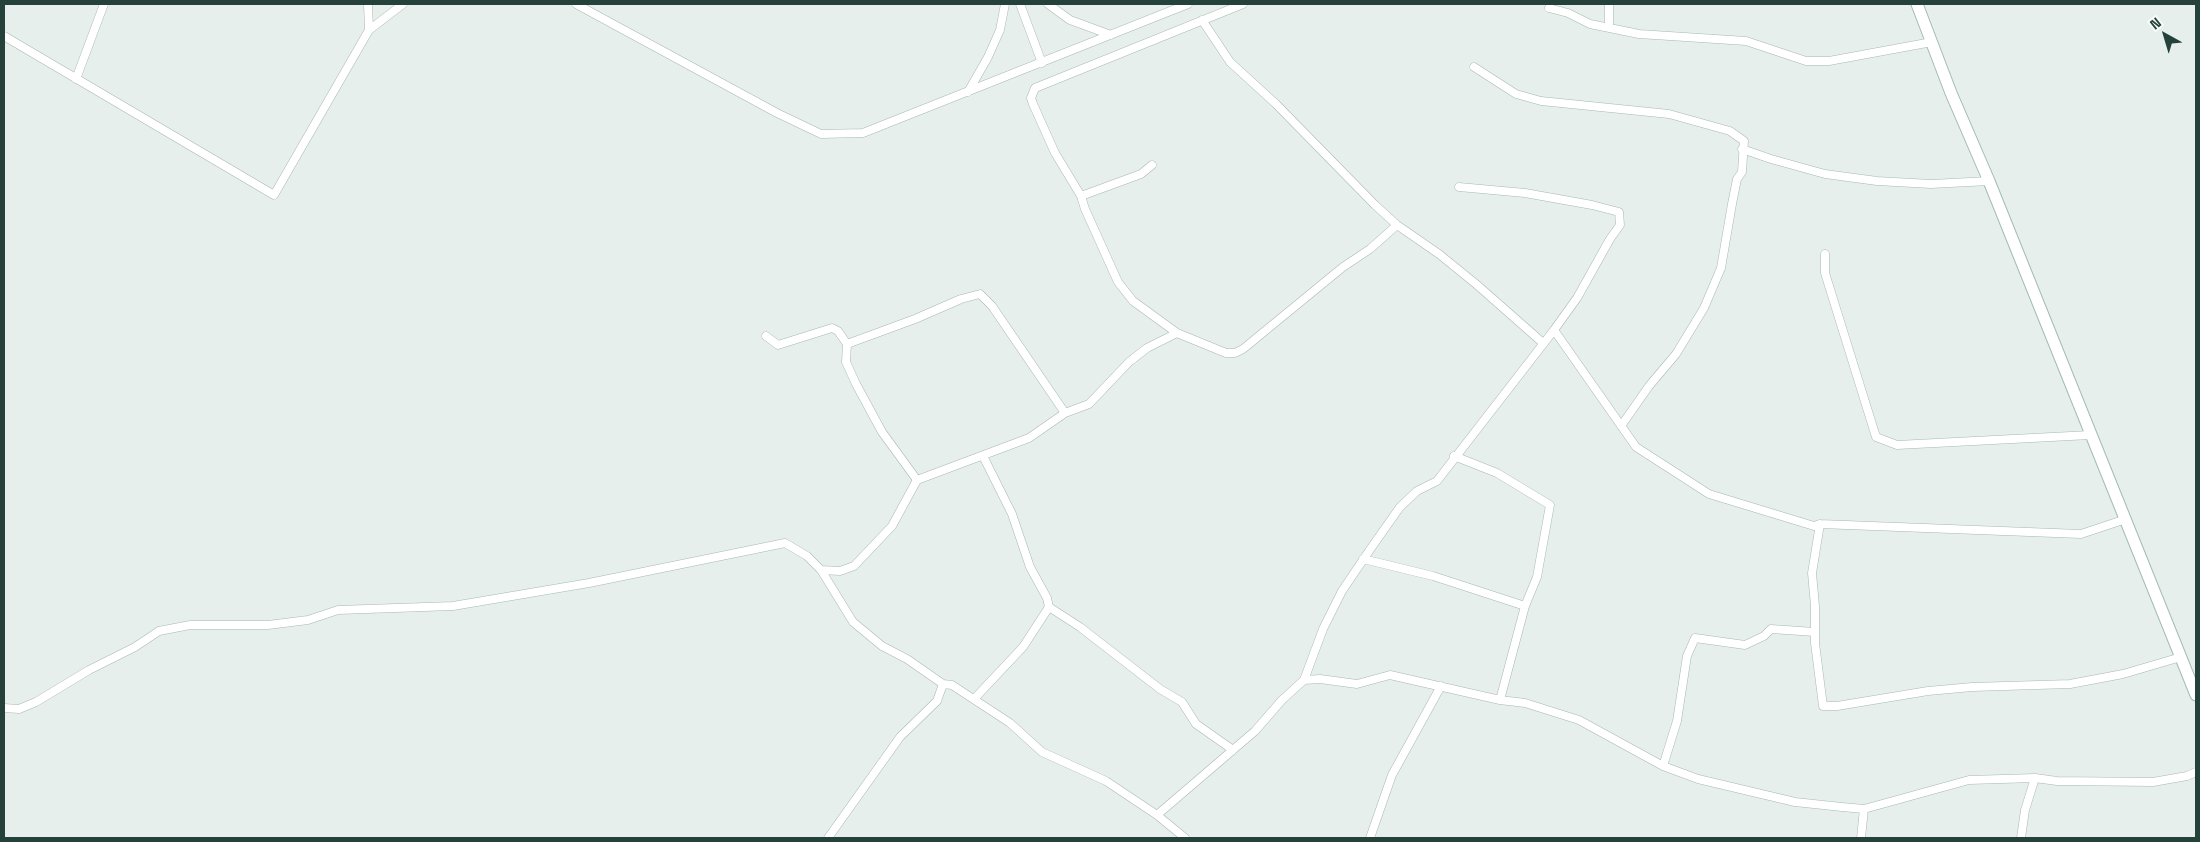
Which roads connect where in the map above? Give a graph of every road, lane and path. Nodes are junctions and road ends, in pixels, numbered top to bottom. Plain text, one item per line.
1 (104, 4) edge
2 (368, 4) edge
3 (403, 4) edge
4 (576, 4) edge
5 (1006, 4) edge
6 (1020, 4) edge
7 (1048, 4) edge
8 (1188, 4) edge
9 (1244, 4) edge
10 (1609, 4) edge
11 (1917, 4) edge
12 (1549, 8) dead end
13 (1202, 20) junction
14 (1609, 26) junction
15 (369, 30) junction
16 (1111, 35) junction
17 (4, 36) edge
18 (1932, 42) junction
19 (1042, 63) junction
20 (1474, 67) dead end
21 (76, 79) junction
22 (968, 92) junction
23 (1742, 149) junction
24 (1152, 165) dead end
25 (1989, 181) junction
26 (1459, 187) dead end
27 (1081, 196) junction
28 (1397, 225) junction
29 (1825, 254) dead end
30 (1554, 330) junction
31 (1177, 333) junction
32 (766, 336) dead end
33 (1543, 343) junction
34 (847, 344) junction
35 (1065, 413) junction
36 (1621, 426) junction
37 (2090, 435) junction
38 (983, 456) junction
39 (1454, 456) junction
40 (917, 480) junction
41 (2126, 519) junction
42 (1820, 524) junction
43 (1363, 559) junction
44 (821, 570) junction
45 (1525, 606) junction
46 (1049, 607) junction
47 (1815, 632) junction
48 (2182, 658) junction
49 (1304, 680) junction
50 (943, 684) junction
51 (1441, 686) junction
52 (2196, 695) edge
53 (974, 698) junction
54 (1500, 700) junction
55 (4, 708) edge
56 (1233, 750) junction
57 (1663, 766) junction
58 (2196, 772) edge
59 (2035, 778) junction
60 (1864, 809) junction
61 (1157, 815) junction
62 (828, 838) edge
63 (1185, 838) edge
64 (1370, 838) edge
65 (1861, 838) edge
66 (2021, 838) edge

1 - 21 street
2 - 15 street
3 - 15 street
4 - 22 street
5 - 22 street
6 - 19 street
7 - 16 street
8 - 16 street
9 - 13 street
10 - 14 street
11 - 18 street
12 - 14 street
13 - 27 street
13 - 28 street
14 - 18 street
15 - 21 street
16 - 19 street
17 - 21 street
18 - 25 street
19 - 22 street
20 - 23 street
23 - 25 street
23 - 36 street
24 - 27 street
25 - 37 street
26 - 30 street
27 - 31 street
28 - 31 street
28 - 33 street
29 - 37 street
30 - 33 street
30 - 36 street
31 - 35 street
32 - 34 street
33 - 39 street
34 - 35 street
34 - 40 street
35 - 38 street
36 - 42 street
37 - 41 street
38 - 40 street
38 - 46 street
39 - 43 street
39 - 45 street
40 - 44 street
41 - 42 street
41 - 48 street
42 - 47 street
43 - 45 street
43 - 49 street
44 - 50 street
44 - 55 street
45 - 54 street
46 - 53 street
46 - 56 street
47 - 48 street
47 - 57 street
48 - 52 street
49 - 51 street
49 - 56 street
50 - 53 street
50 - 62 street
51 - 54 street
51 - 64 street
53 - 61 street
54 - 57 street
56 - 61 street
57 - 60 street
58 - 59 street
59 - 60 street
59 - 66 street
60 - 65 street
61 - 63 street

